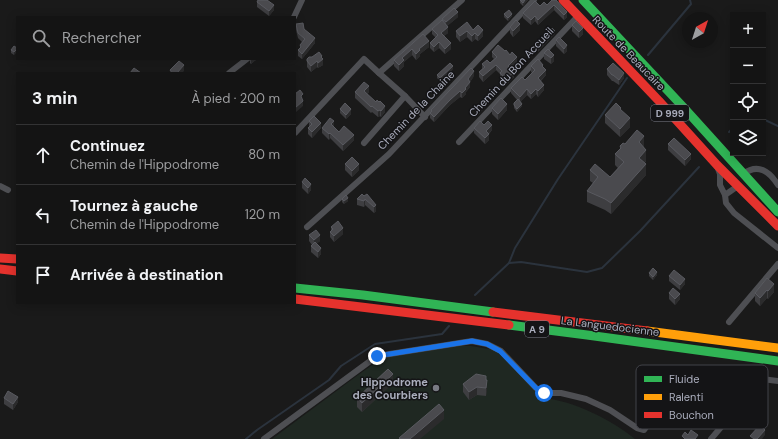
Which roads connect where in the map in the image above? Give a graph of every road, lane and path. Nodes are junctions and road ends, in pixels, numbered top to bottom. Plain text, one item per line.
1 (302, 0) edge
2 (462, 0) edge
3 (534, 0) edge
4 (563, 0) edge
5 (583, 0) edge
6 (294, 16) edge
7 (578, 16) junction
8 (246, 60) edge
9 (230, 72) edge
10 (379, 73) junction
11 (405, 96) junction
12 (425, 117) junction
13 (296, 132) edge
14 (459, 142) dead end
15 (364, 143) dead end
16 (717, 165) junction
17 (743, 174) junction
18 (778, 185) edge
19 (0, 186) edge
20 (740, 188) junction
21 (8, 190) dead end
22 (725, 195) junction
23 (778, 212) edge
24 (778, 226) edge
25 (307, 227) dead end
26 (778, 248) edge
27 (0, 258) edge
28 (16, 259) edge
29 (778, 264) edge
30 (0, 269) edge
31 (16, 271) edge
32 (296, 288) edge
33 (296, 299) edge
34 (729, 322) dead end
35 (778, 348) edge
36 (778, 361) edge
37 (768, 380) edge
38 (778, 381) edge
39 (636, 427) edge
40 (720, 429) edge
41 (264, 439) edge
42 (711, 439) edge

1 - 6 street
2 - 10 street
3 - 12 street, Chemin de la Chaine
4 - 7 main road, Route de Beaucaire / D 999
5 - 17 main road, Route de Beaucaire / D 999
7 - 14 street, Chemin du Bon Accueil
7 - 16 main road, Route de Beaucaire / D 999
8 - 9 street
10 - 11 street
10 - 13 street
11 - 12 street
11 - 15 street
12 - 25 street, Chemin de la Chaine
16 - 20 main road, Route de Beaucaire / D 999
16 - 22 street
17 - 18 street
17 - 23 main road, Route de Beaucaire / D 999
19 - 21 street
20 - 22 street
20 - 24 main road, Route de Beaucaire / D 999
22 - 26 street
27 - 28 main road
29 - 34 street
30 - 31 main road
32 - 35 main road, La Languedocienne / A 9
33 - 36 main road, La Languedocienne / A 9
37 - 38 street
39 - 41 street
40 - 42 street

